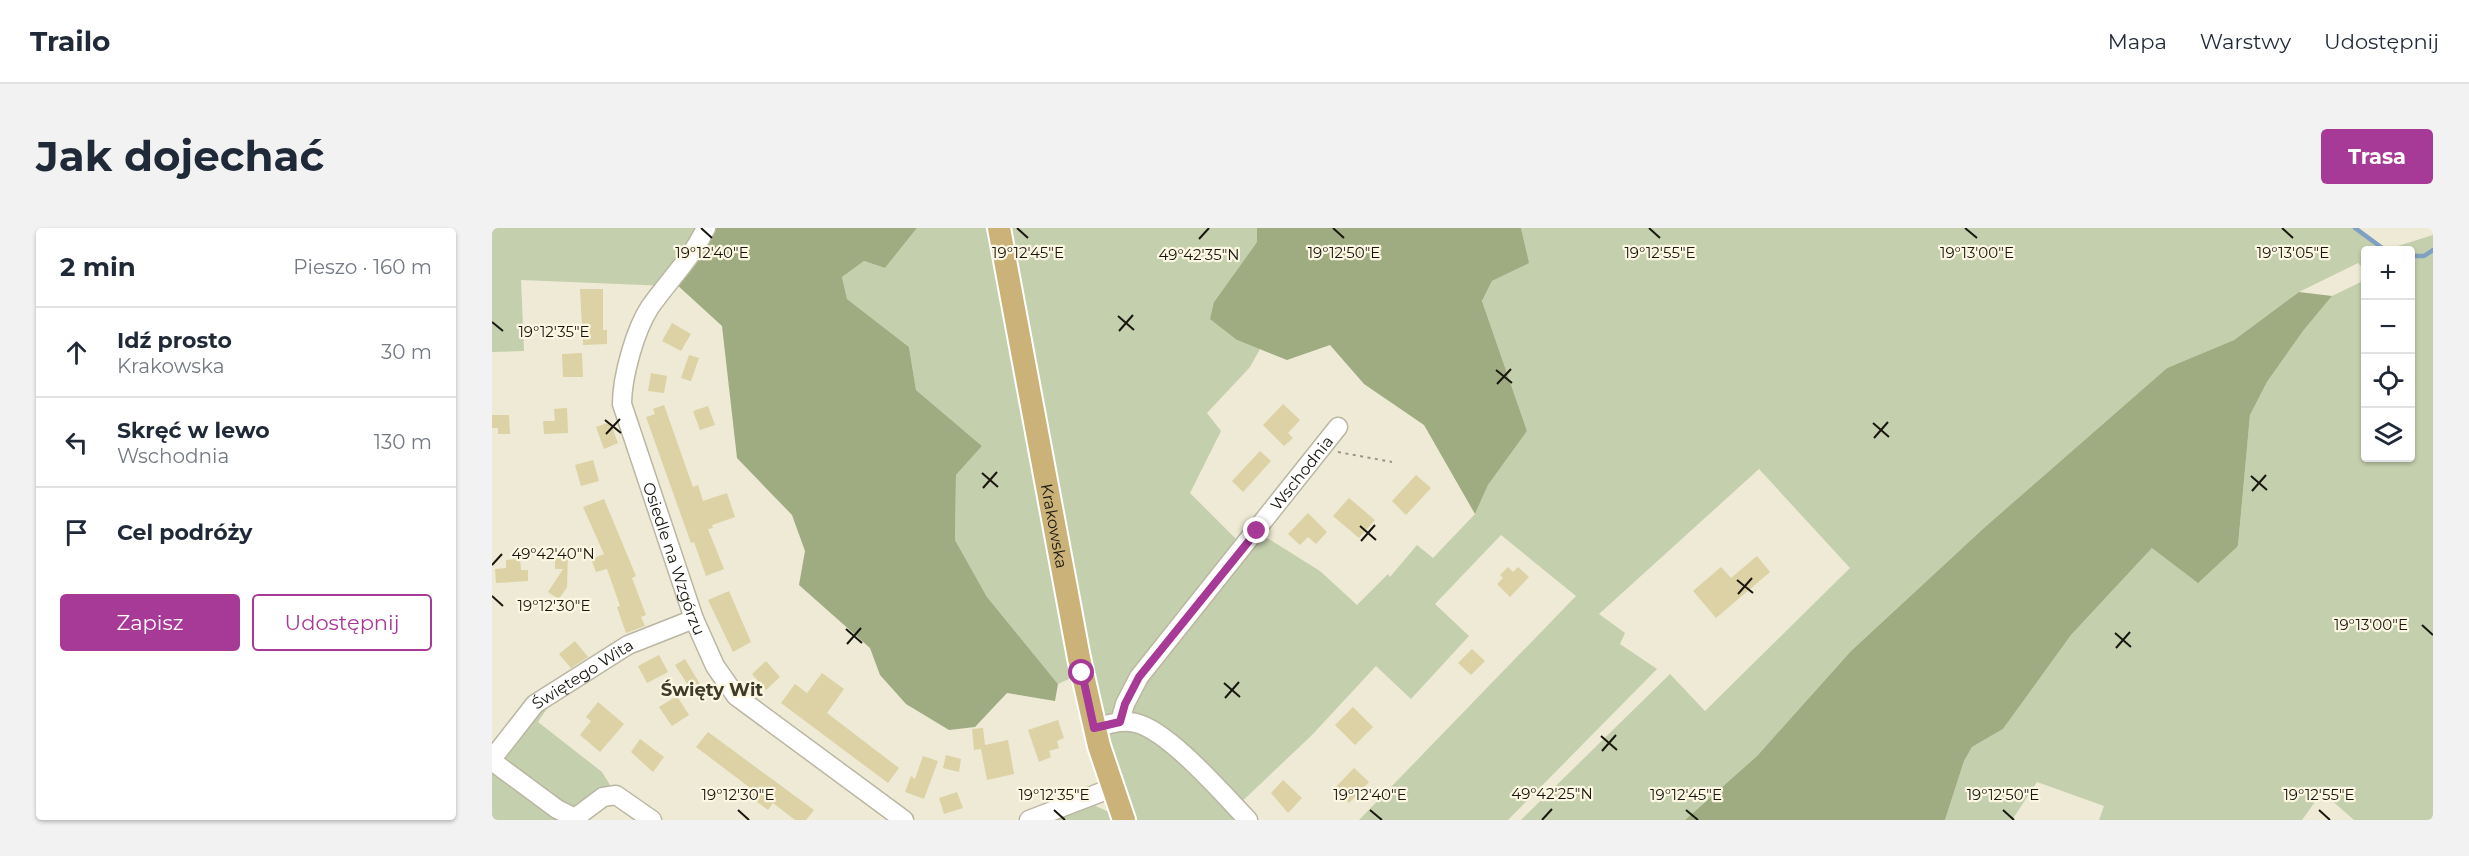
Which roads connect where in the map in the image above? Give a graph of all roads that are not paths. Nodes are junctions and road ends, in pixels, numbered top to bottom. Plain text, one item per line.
1 (706, 228) edge
2 (999, 228) edge
3 (1338, 427) dead end
4 (694, 619) junction
5 (1120, 722) junction
6 (1094, 728) junction
7 (492, 760) edge
8 (1112, 788) junction
9 (575, 819) edge
10 (652, 820) edge
11 (904, 820) edge
12 (1029, 820) edge
13 (1124, 820) edge
14 (1248, 820) edge

1 - 4 street, Osiedle na Wzgórzu
2 - 6 main road, Krakowska
3 - 5 street, Wschodnia
4 - 7 street, Świętego Wita
4 - 11 street, Osiedle na Wzgórzu
5 - 6 street
5 - 14 street
6 - 8 main road, Krakowska
7 - 9 street, Świętego Wita
8 - 12 street
8 - 13 main road, Krakowska
9 - 10 street, Świętego Wita

